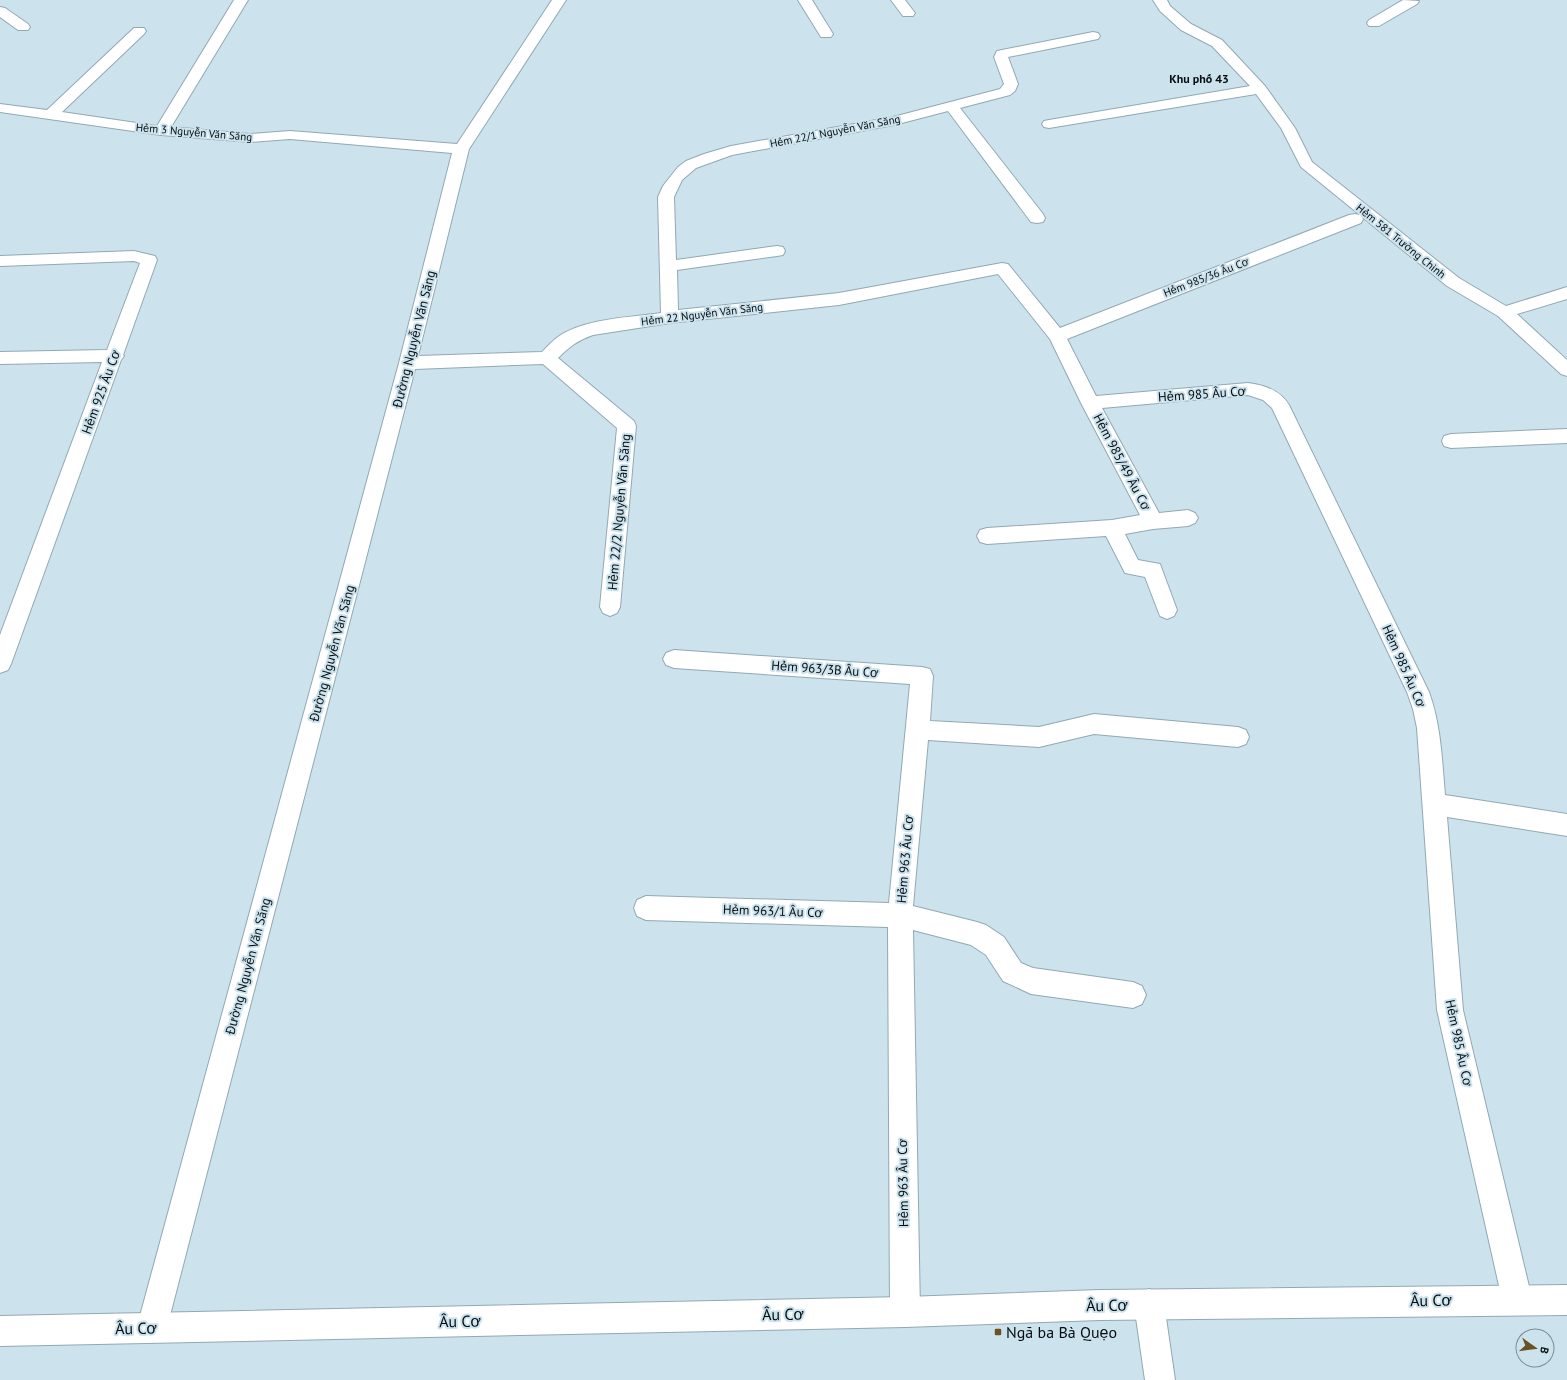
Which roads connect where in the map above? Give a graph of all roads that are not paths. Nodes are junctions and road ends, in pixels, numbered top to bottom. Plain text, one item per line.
1 (241, 0) edge
2 (559, 0) edge
3 (805, 0) edge
4 (898, 0) edge
5 (1160, 0) edge
6 (1410, 0) edge
7 (0, 11) edge
8 (908, 13) dead end
9 (1374, 23) dead end
10 (23, 27) dead end
11 (139, 31) dead end
12 (826, 34) dead end
13 (1093, 36) dead end
14 (1260, 89) junction
15 (951, 106) junction
16 (0, 108) edge
17 (51, 116) junction
18 (1048, 124) dead end
19 (161, 131) junction
20 (461, 149) junction
21 (1037, 218) dead end
22 (1355, 219) dead end
23 (777, 251) dead end
24 (0, 261) edge
25 (669, 266) junction
26 (1567, 293) edge
27 (1504, 312) junction
28 (670, 317) junction
29 (1057, 336) junction
30 (115, 356) junction
31 (0, 358) edge
32 (547, 358) junction
33 (408, 363) junction
34 (1567, 370) edge
35 (1090, 403) junction
36 (1567, 436) edge
37 (1451, 441) dead end
38 (1188, 518) dead end
39 (1154, 521) junction
40 (1112, 528) junction
41 (987, 536) dead end
42 (610, 607) dead end
43 (1167, 610) dead end
44 (674, 659) dead end
45 (0, 664) edge
46 (918, 730) junction
47 (1238, 737) dead end
48 (1435, 804) junction
49 (1567, 825) edge
50 (646, 908) dead end
51 (900, 915) junction
52 (1132, 995) dead end
53 (1517, 1299) junction
54 (1567, 1300) edge
55 (1149, 1304) junction
56 (905, 1312) junction
57 (152, 1328) junction
58 (0, 1331) edge
59 (1160, 1380) edge

1 - 19 street
2 - 20 street, Đường Nguyễn Văn Săng
3 - 12 street
4 - 8 street
5 - 14 street, Hẻm 581 Trường Chinh
6 - 9 street
7 - 10 street
11 - 17 street
13 - 15 street, Hẻm 22/1 Nguyễn Văn Săng
14 - 18 street
14 - 27 street, Hẻm 581 Trường Chinh
15 - 21 street
15 - 25 street, Hẻm 22/1 Nguyễn Văn Săng
16 - 17 street, Hẻm 3 Nguyễn Văn Săng
17 - 19 street, Hẻm 3 Nguyễn Văn Săng
19 - 20 street, Hẻm 3 Nguyễn Văn Săng
20 - 33 street, Đường Nguyễn Văn Săng
22 - 29 street, Hẻm 985/36 Âu Cơ
23 - 25 street
24 - 30 street, Hẻm 925 Âu Cơ
25 - 28 street, Hẻm 22/1 Nguyễn Văn Săng
26 - 27 street
27 - 34 street, Hẻm 581 Trường Chinh
28 - 29 street, Hẻm 22 Nguyễn Văn Săng
28 - 32 street, Hẻm 22 Nguyễn Văn Săng
29 - 35 street
30 - 31 street
30 - 45 street, Hẻm 925 Âu Cơ
32 - 33 street
32 - 42 street, Hẻm 22/2 Nguyễn Văn Săng
33 - 57 street, Đường Nguyễn Văn Săng
35 - 39 street, Hẻm 985/49 Âu Cơ
35 - 48 street, Hẻm 985 Âu Cơ
36 - 37 street
38 - 39 street, Hẻm 985/49 Âu Cơ
39 - 40 street, Hẻm 985/49 Âu Cơ
40 - 41 street, Hẻm 985/49 Âu Cơ
40 - 43 street
44 - 46 street, Hẻm 963/3B Âu Cơ
46 - 47 street
46 - 51 street, Hẻm 963 Âu Cơ
48 - 49 street
48 - 53 street, Hẻm 985 Âu Cơ
50 - 51 street, Hẻm 963/1 Âu Cơ
51 - 52 street, Hẻm 963/1 Âu Cơ
51 - 56 street, Hẻm 963 Âu Cơ
53 - 54 street, Âu Cơ
53 - 55 street, Âu Cơ
55 - 56 street, Âu Cơ
55 - 59 street
56 - 57 street, Âu Cơ
57 - 58 street, Âu Cơ

